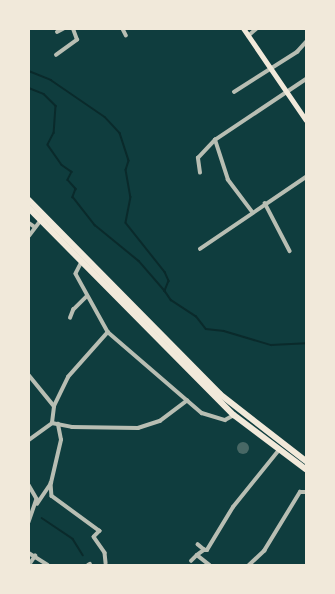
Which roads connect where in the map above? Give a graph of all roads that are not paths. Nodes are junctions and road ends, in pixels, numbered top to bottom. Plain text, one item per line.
1 (63, 29) edge
2 (73, 29) edge
3 (123, 29) edge
4 (244, 29) edge
5 (256, 29) edge
6 (57, 32) dead end
7 (126, 35) dead end
8 (248, 36) junction
9 (306, 42) edge
10 (56, 55) dead end
11 (271, 67) junction
12 (306, 79) edge
13 (288, 91) junction
14 (234, 92) dead end
15 (306, 120) edge
16 (215, 140) junction
17 (200, 173) dead end
18 (306, 177) edge
19 (29, 200) edge
20 (265, 204) junction
21 (29, 208) edge
22 (252, 212) junction
23 (40, 220) junction
24 (29, 223) edge
25 (35, 227) junction
26 (29, 236) edge
27 (200, 249) dead end
28 (290, 251) dead end
29 (82, 262) junction
30 (86, 297) junction
31 (70, 318) dead end
32 (108, 332) junction
33 (29, 375) edge
34 (187, 401) junction
35 (54, 406) junction
36 (234, 416) junction
37 (52, 422) junction
38 (248, 423) junction
39 (58, 424) junction
40 (64, 425) junction
41 (61, 431) junction
42 (29, 440) edge
43 (278, 450) junction
44 (306, 461) edge
45 (306, 469) edge
46 (51, 484) junction
47 (29, 485) edge
48 (306, 492) edge
49 (37, 504) junction
50 (29, 522) edge
51 (198, 546) dead end
52 (206, 550) junction
53 (29, 553) edge
54 (197, 555) junction
55 (35, 556) junction
56 (191, 560) dead end
57 (106, 563) dead end
58 (29, 565) edge
59 (48, 565) edge
60 (210, 565) edge
61 (251, 565) edge

1 - 6 street
2 - 10 street
3 - 7 street
4 - 8 main road
5 - 8 street
8 - 11 main road
9 - 11 street
11 - 13 main road
11 - 14 street
12 - 13 street
13 - 15 main road
13 - 16 street
16 - 17 street
16 - 22 street
18 - 20 street
19 - 38 main road
20 - 22 street
20 - 28 street
21 - 23 main road
22 - 27 street
23 - 25 street
23 - 29 main road
24 - 25 street
25 - 26 street
29 - 30 street
29 - 36 main road
30 - 31 street
30 - 32 street
32 - 34 street
32 - 35 street
33 - 35 street
34 - 36 street
34 - 40 street
35 - 37 street
36 - 38 main road
37 - 39 street
37 - 42 street
38 - 43 main road
38 - 44 main road
39 - 40 street
39 - 41 street
40 - 41 street
41 - 46 street
43 - 45 main road
43 - 52 street
46 - 49 street
46 - 57 street
47 - 49 street
48 - 61 street
49 - 50 street
51 - 52 street
52 - 54 street
53 - 55 street
54 - 56 street
54 - 60 street
55 - 58 street
55 - 59 street

